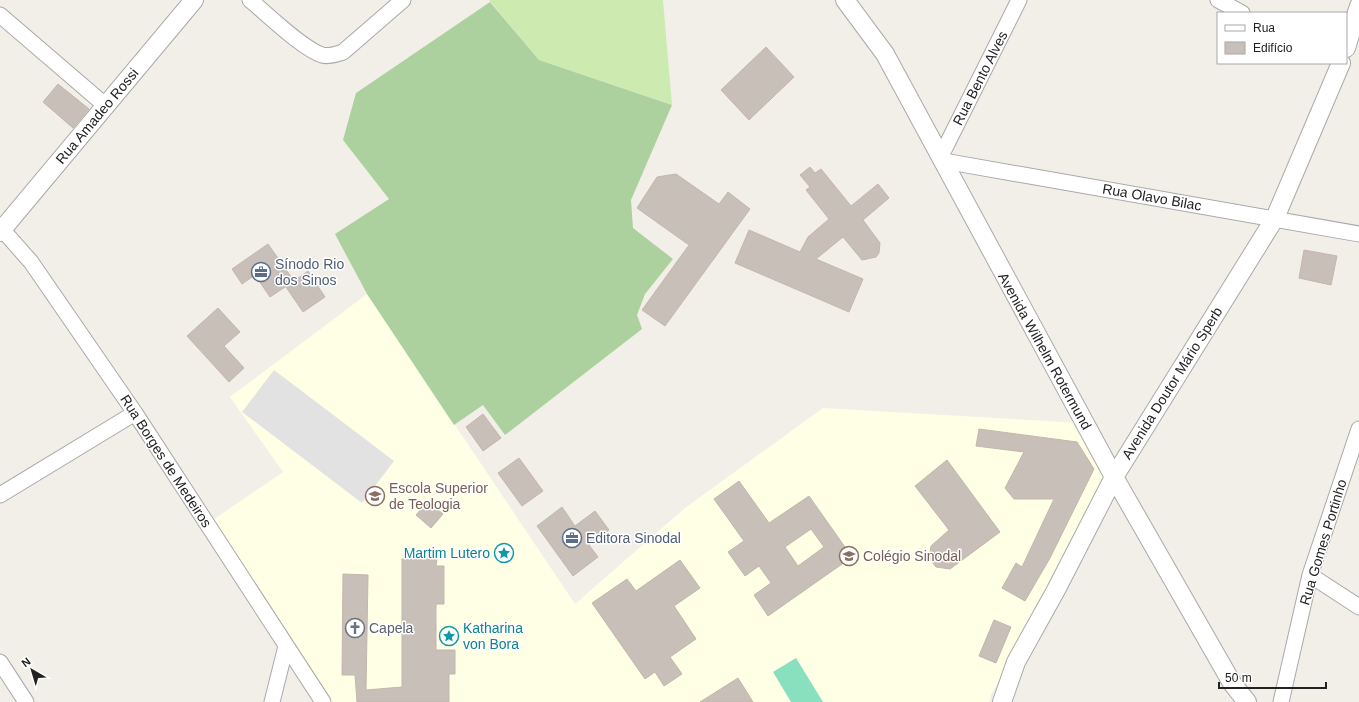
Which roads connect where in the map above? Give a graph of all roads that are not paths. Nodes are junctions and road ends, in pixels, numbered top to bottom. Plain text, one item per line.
1 (194, 0) edge
2 (250, 0) edge
3 (403, 0) edge
4 (845, 0) edge
5 (1019, 0) edge
6 (1218, 0) edge
7 (1359, 6) edge
8 (1240, 12) edge
9 (0, 16) edge
10 (1347, 45) edge
11 (1337, 65) edge
12 (106, 106) junction
13 (942, 159) junction
14 (1275, 218) junction
15 (1, 229) edge
16 (1359, 234) edge
17 (135, 413) junction
18 (1359, 430) edge
19 (1114, 477) junction
20 (0, 495) edge
21 (1310, 575) junction
22 (1359, 607) edge
23 (286, 646) junction
24 (0, 662) edge
25 (26, 702) edge
26 (272, 702) edge
27 (323, 702) edge
28 (1002, 702) edge
29 (1246, 702) edge
30 (1281, 702) edge

1 - 12 street, Rua Amadeo Rossi
2 - 3 street
4 - 13 street, Avenida Wilhelm Rotermund
5 - 13 street, Rua Bento Alves
6 - 8 street
7 - 10 street
9 - 12 street
11 - 14 street, Avenida Doutor Mário Sperb
12 - 15 street, Rua Amadeo Rossi
13 - 14 street, Rua Olavo Bilac
13 - 19 street, Avenida Wilhelm Rotermund
14 - 16 street, Rua Olavo Bilac
14 - 19 street, Avenida Doutor Mário Sperb
15 - 17 street, Rua Borges de Medeiros
17 - 20 street
17 - 23 street, Rua Borges de Medeiros
18 - 21 street, Rua Gomes Portinho
19 - 28 street, Avenida Doutor Mário Sperb
19 - 29 street, Avenida Wilhelm Rotermund
21 - 22 street
21 - 30 street, Rua Gomes Portinho
23 - 26 street
23 - 27 street, Rua Borges de Medeiros
24 - 25 street

